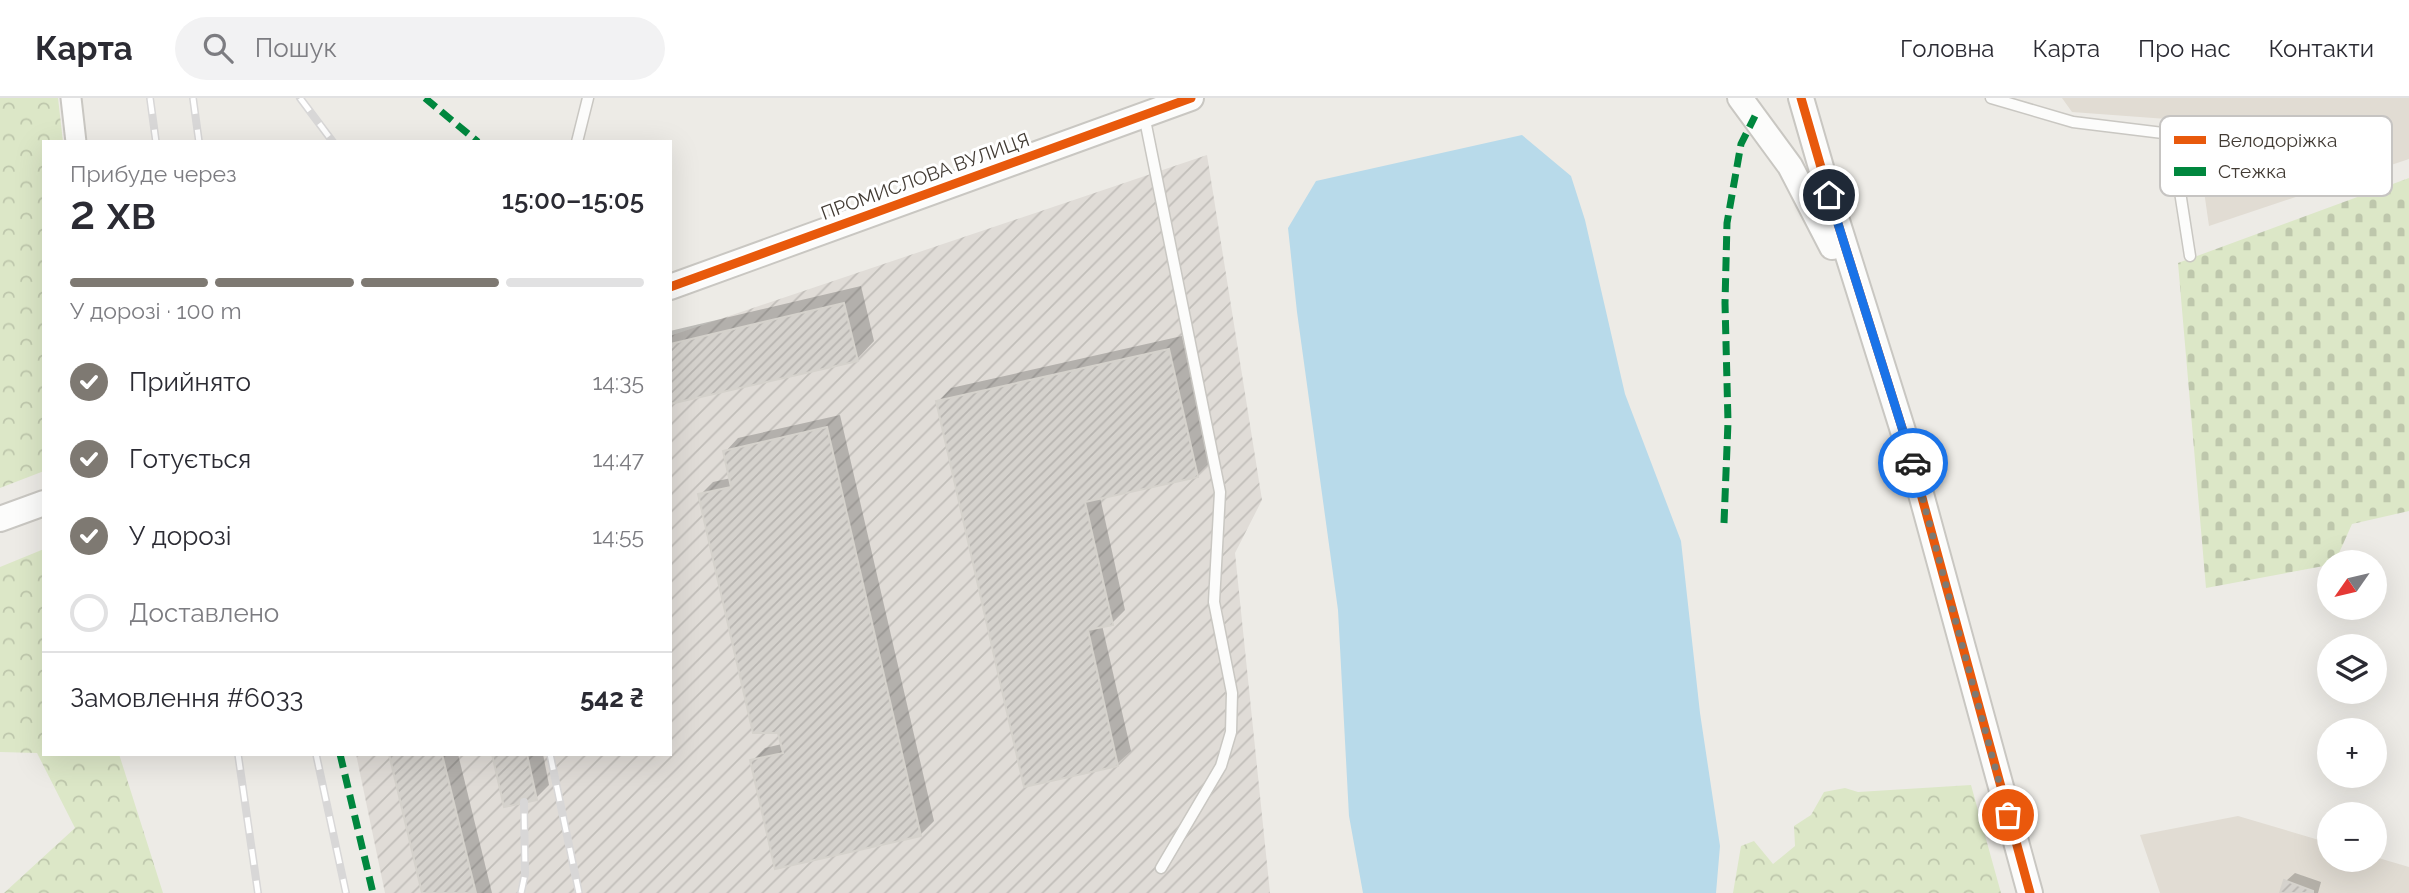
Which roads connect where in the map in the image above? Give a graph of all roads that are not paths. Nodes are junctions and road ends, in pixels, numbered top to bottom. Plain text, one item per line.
1 (71, 98) edge
2 (588, 98) edge
3 (1191, 98) edge
4 (1740, 98) edge
5 (1801, 98) edge
6 (1991, 98) edge
7 (1144, 115) junction
8 (2160, 133) edge
9 (76, 140) edge
10 (578, 140) edge
11 (2181, 196) edge
12 (2190, 257) dead end
13 (672, 286) edge
14 (1875, 340) junction
15 (42, 504) edge
16 (0, 519) edge
17 (1161, 868) dead end
18 (2030, 893) edge

1 - 9 street
2 - 10 lane
3 - 7 street, ПРОМИСЛОВА ВУЛИЦЯ
4 - 14 street
5 - 14 street
6 - 8 lane
7 - 13 street, ПРОМИСЛОВА ВУЛИЦЯ
7 - 17 lane
11 - 12 lane
14 - 18 street
15 - 16 street

